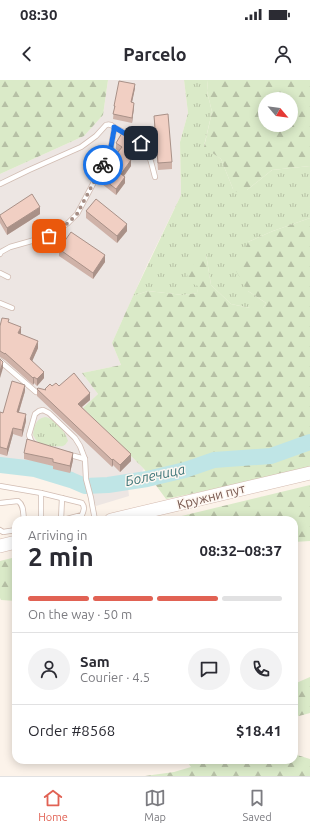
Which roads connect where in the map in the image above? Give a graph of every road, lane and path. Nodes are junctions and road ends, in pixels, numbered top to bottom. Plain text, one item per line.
1 (114, 127) junction
2 (155, 177) dead end
3 (0, 184) edge
4 (0, 252) edge
5 (0, 273) edge
6 (8, 277) dead end
7 (0, 303) edge
8 (12, 308) dead end
9 (0, 361) edge
10 (36, 392) edge
11 (43, 447) edge
12 (64, 453) edge
13 (85, 459) junction
14 (310, 473) edge
15 (0, 486) edge
16 (41, 493) junction
17 (62, 498) junction
18 (0, 503) edge
19 (23, 516) edge
20 (41, 516) edge
21 (62, 516) edge
22 (79, 516) edge
23 (94, 516) edge
24 (128, 516) edge
25 (0, 530) edge
26 (12, 531) edge
27 (12, 543) edge
28 (0, 546) edge

1 - 2 lane
1 - 3 lane
1 - 4 lane
5 - 6 lane
7 - 8 lane
9 - 10 lane
11 - 13 lane
12 - 13 lane
13 - 23 lane
14 - 24 main road, Кружни пут
15 - 16 lane
16 - 17 lane
16 - 20 lane
17 - 21 lane
17 - 22 lane
18 - 19 lane
25 - 26 lane
27 - 28 main road

